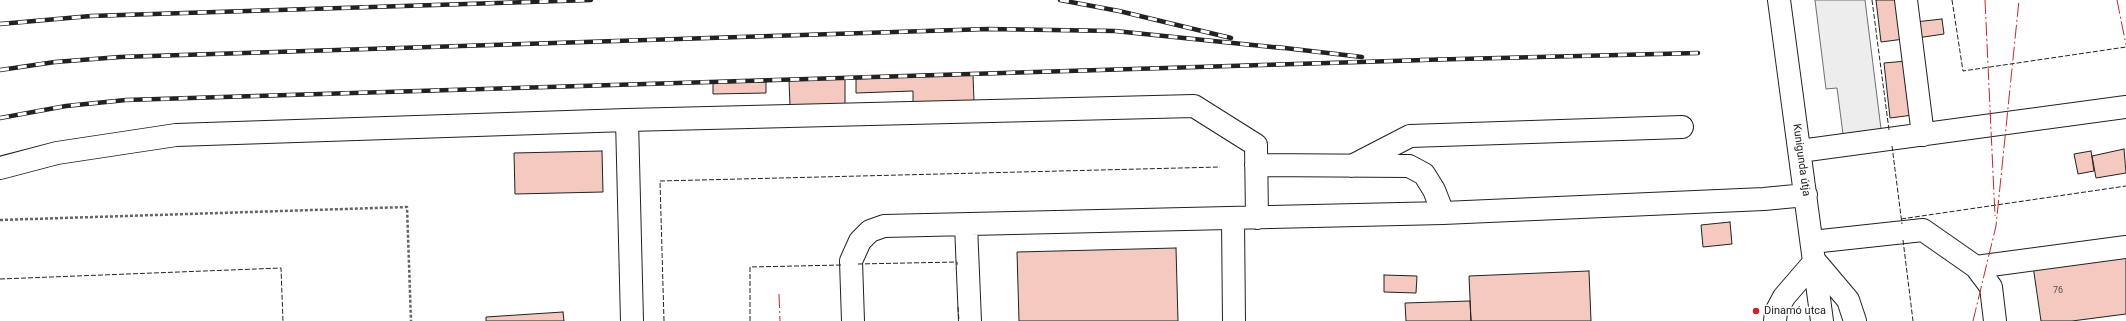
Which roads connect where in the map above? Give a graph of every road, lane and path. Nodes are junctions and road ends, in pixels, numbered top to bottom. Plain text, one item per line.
1 (1779, 0) edge
2 (1906, 0) edge
3 (2126, 107) edge
4 (627, 120) junction
5 (1682, 127) dead end
6 (1923, 135) junction
7 (1800, 151) junction
8 (1256, 165) junction
9 (1352, 166) junction
10 (0, 168) edge
11 (1806, 195) junction
12 (1442, 213) junction
13 (1257, 218) junction
14 (1233, 219) junction
15 (0, 220) edge
16 (966, 225) junction
17 (2126, 247) edge
18 (1813, 252) junction
19 (1976, 267) junction
20 (411, 321) edge
21 (632, 321) edge
22 (853, 321) edge
23 (970, 321) edge
24 (1234, 321) edge
25 (1775, 321) edge
26 (1822, 321) edge
27 (1855, 321) edge
28 (1995, 321) edge

1 - 7 street, Kunigunda útja
2 - 6 street
3 - 6 street
4 - 8 street
4 - 10 street
4 - 21 street
5 - 9 street
6 - 7 street
7 - 11 street, Kunigunda útja
8 - 9 street
8 - 13 street
9 - 12 street
11 - 12 street
11 - 18 street, Kunigunda útja
12 - 13 street
13 - 14 street
14 - 16 street
14 - 24 street
15 - 20 path
16 - 22 street
16 - 23 street
17 - 19 street
18 - 19 street
18 - 25 street
18 - 26 street, Kunigunda útja
18 - 27 street
19 - 28 street

